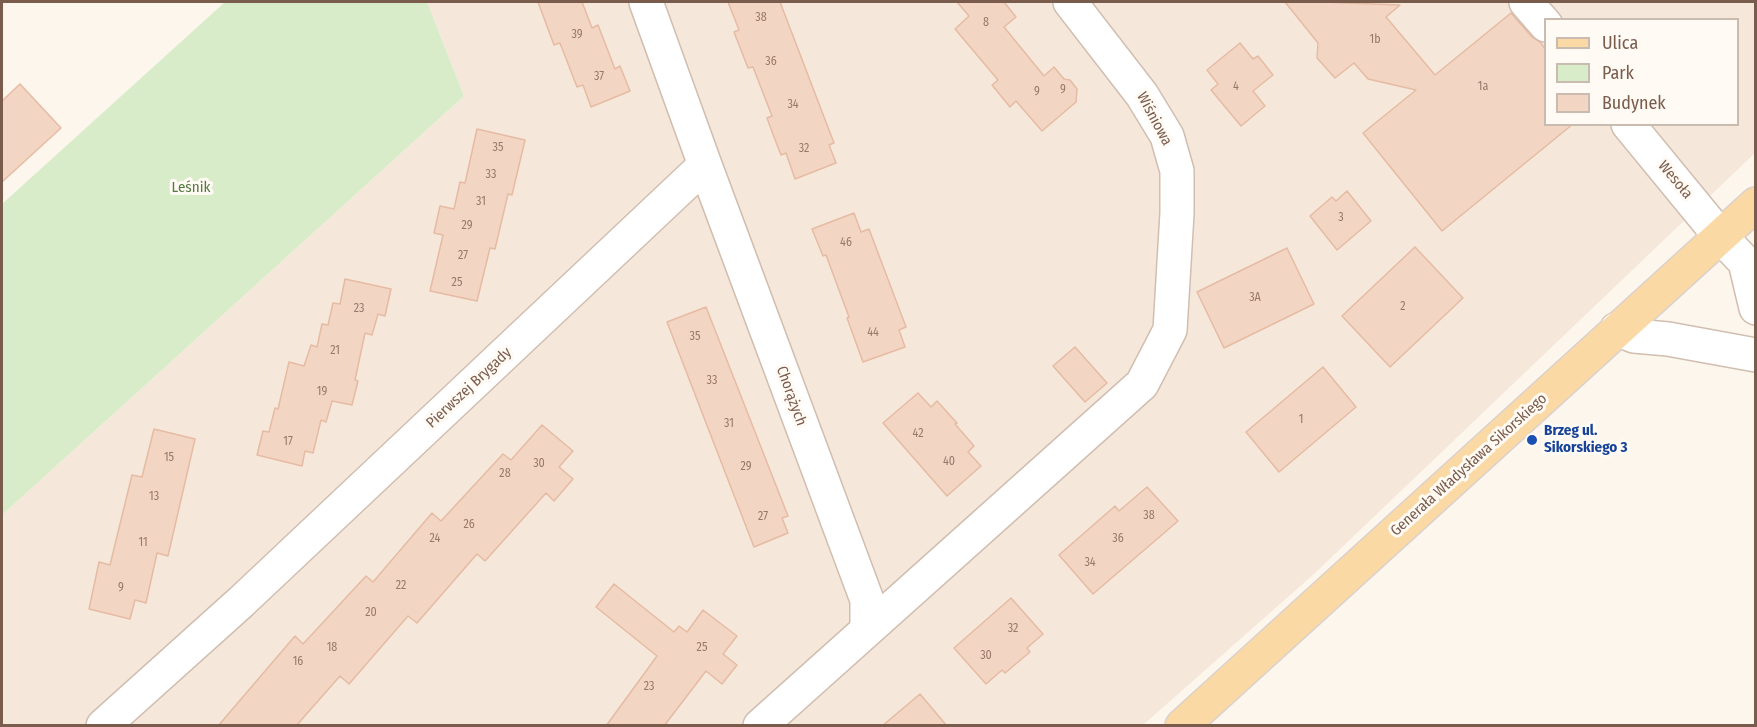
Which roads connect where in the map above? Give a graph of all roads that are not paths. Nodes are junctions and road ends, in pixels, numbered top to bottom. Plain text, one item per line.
1 (646, 2) edge
2 (1070, 2) edge
3 (1526, 2) edge
4 (1544, 24) edge
5 (1630, 126) edge
6 (705, 165) junction
7 (1755, 204) edge
8 (1720, 236) junction
9 (1755, 308) edge
10 (1617, 329) junction
11 (1755, 355) edge
12 (867, 628) junction
13 (103, 726) edge
14 (760, 726) edge
15 (1182, 726) edge

1 - 6 street
2 - 12 street, Wiśniowa
3 - 4 street
5 - 8 street, Wesoła
6 - 12 street, Chorążych
6 - 13 street, Pierwszej Brygady
7 - 8 main road, Generała Władysława Sikorskiego
8 - 9 street, Wesoła
8 - 10 main road, Generała Władysława Sikorskiego
10 - 11 street
10 - 15 main road, Generała Władysława Sikorskiego
12 - 14 street

